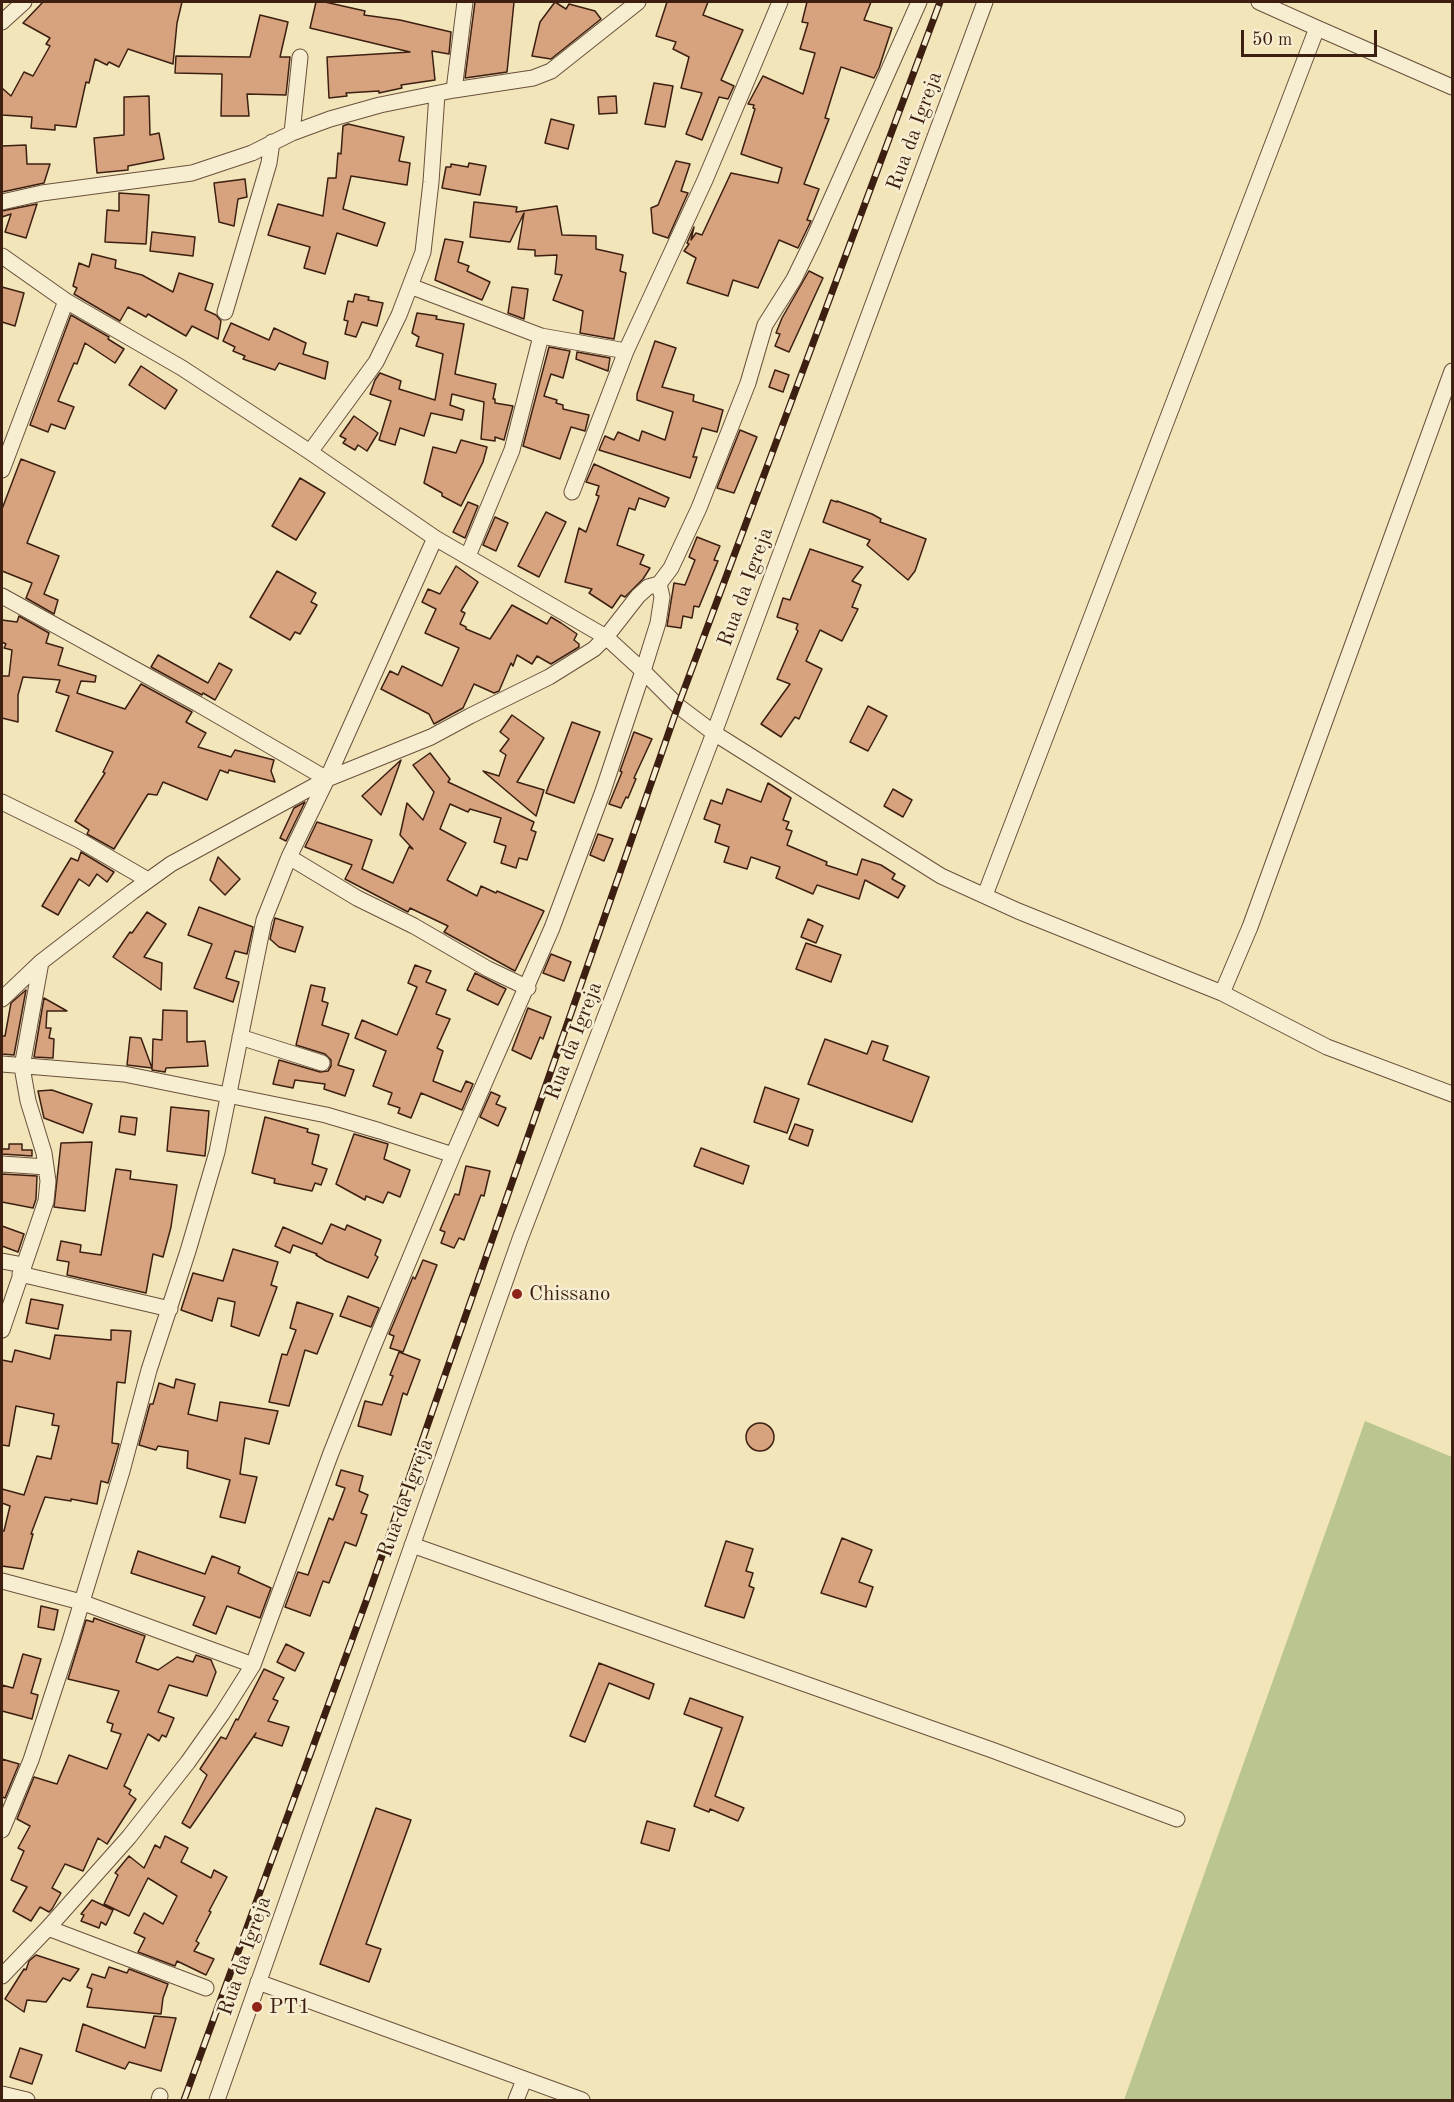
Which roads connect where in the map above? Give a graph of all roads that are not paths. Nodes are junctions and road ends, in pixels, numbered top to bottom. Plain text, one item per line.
1 (24, 2) edge
2 (465, 2) edge
3 (638, 2) edge
4 (780, 2) edge
5 (919, 2) edge
6 (985, 2) edge
7 (1260, 2) edge
8 (2, 22) edge
9 (1317, 28) junction
10 (300, 57) dead end
11 (1451, 83) edge
12 (454, 90) junction
13 (437, 94) junction
14 (292, 133) junction
15 (272, 142) junction
16 (2, 202) edge
17 (2, 256) edge
18 (410, 286) junction
19 (66, 301) junction
20 (225, 312) dead end
21 (541, 336) junction
22 (626, 351) junction
23 (1452, 371) edge
24 (310, 452) junction
25 (2, 470) edge
26 (572, 492) dead end
27 (435, 538) junction
28 (468, 556) junction
29 (659, 584) junction
30 (2, 596) edge
31 (606, 638) junction
32 (644, 671) junction
33 (714, 733) junction
34 (327, 779) junction
35 (2, 802) edge
36 (290, 857) junction
37 (148, 880) junction
38 (984, 895) junction
39 (41, 962) junction
40 (528, 988) junction
41 (1222, 993) junction
42 (2, 999) edge
43 (240, 1037) junction
44 (322, 1063) dead end
45 (2, 1064) edge
46 (22, 1067) junction
47 (1452, 1094) edge
48 (230, 1095) junction
49 (453, 1155) junction
50 (2, 1164) edge
51 (46, 1167) junction
52 (2, 1261) edge
53 (21, 1270) junction
54 (170, 1310) junction
55 (2, 1330) edge
56 (412, 1545) junction
57 (2, 1581) edge
58 (81, 1602) junction
59 (253, 1665) junction
60 (6, 1807) edge
61 (1177, 1819) dead end
62 (2, 1830) edge
63 (48, 1929) junction
64 (2, 1976) edge
65 (258, 1982) junction
66 (206, 1988) dead end
67 (524, 2080) junction
68 (2, 2094) edge
69 (27, 2100) edge
70 (217, 2100) edge
71 (516, 2100) edge
72 (582, 2100) edge

1 - 8 street
2 - 12 street
3 - 12 street
4 - 22 street
5 - 29 street
6 - 33 street, Rua da Igreja
7 - 9 street
9 - 11 street
9 - 38 street
10 - 14 street
12 - 13 street
13 - 14 street
13 - 18 street
14 - 15 street
15 - 16 street
15 - 20 street
17 - 19 street
18 - 21 street
18 - 24 street
19 - 24 street
19 - 25 street
21 - 22 street
21 - 28 street
22 - 26 street
23 - 41 street
24 - 27 street
27 - 28 street
27 - 34 street
28 - 31 street
29 - 31 street
29 - 32 street
30 - 34 street
31 - 32 street
31 - 34 street
32 - 33 street
32 - 40 street
33 - 38 street
33 - 56 street, Rua da Igreja
34 - 36 street
34 - 37 street
35 - 37 street
36 - 40 street
36 - 43 street
37 - 39 street
38 - 41 street
39 - 42 street
39 - 46 street
40 - 49 street
41 - 47 street
43 - 44 street
43 - 48 street
45 - 46 street
46 - 48 street
46 - 51 street
48 - 49 street
48 - 54 street
49 - 59 street
50 - 51 street
51 - 53 street
52 - 53 street
53 - 54 street
53 - 55 street
54 - 58 street
56 - 61 street
56 - 65 street, Rua da Igreja
57 - 58 street
58 - 59 street
58 - 60 street
59 - 63 street
60 - 62 street
63 - 64 street
63 - 66 street
65 - 67 street
65 - 70 street, Rua da Igreja
67 - 71 street
67 - 72 street
68 - 69 street

